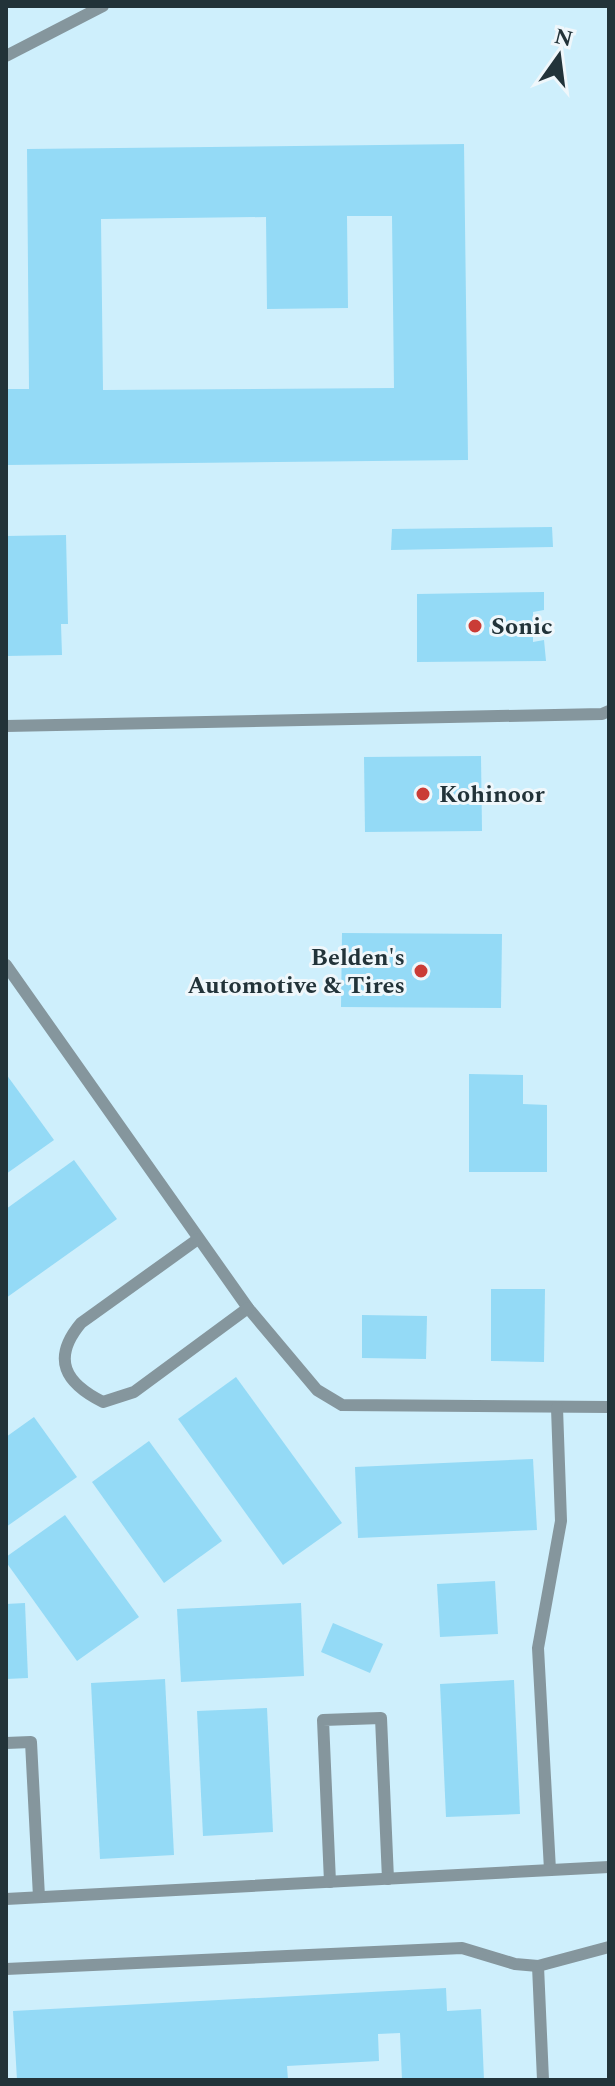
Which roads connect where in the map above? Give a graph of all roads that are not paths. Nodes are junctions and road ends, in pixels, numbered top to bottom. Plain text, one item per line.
1 (103, 6) edge
2 (6, 56) edge
3 (609, 711) edge
4 (6, 726) edge
5 (6, 965) edge
6 (198, 1239) junction
7 (248, 1308) junction
8 (609, 1407) edge
9 (557, 1408) junction
10 (6, 1743) edge
11 (609, 1867) edge
12 (550, 1870) junction
13 (388, 1879) junction
14 (330, 1882) junction
15 (39, 1897) junction
16 (6, 1899) edge
17 (609, 1947) edge
18 (538, 1966) junction
19 (6, 1969) edge
20 (543, 2080) edge

1 - 2 lane
3 - 4 lane
5 - 6 lane
6 - 7 lane
6 - 7 lane
7 - 9 lane
8 - 9 lane
9 - 12 lane
10 - 15 lane
11 - 12 lane
12 - 13 lane
13 - 14 lane
13 - 14 lane
14 - 15 lane
15 - 16 lane
17 - 18 lane
18 - 19 lane
18 - 20 lane

